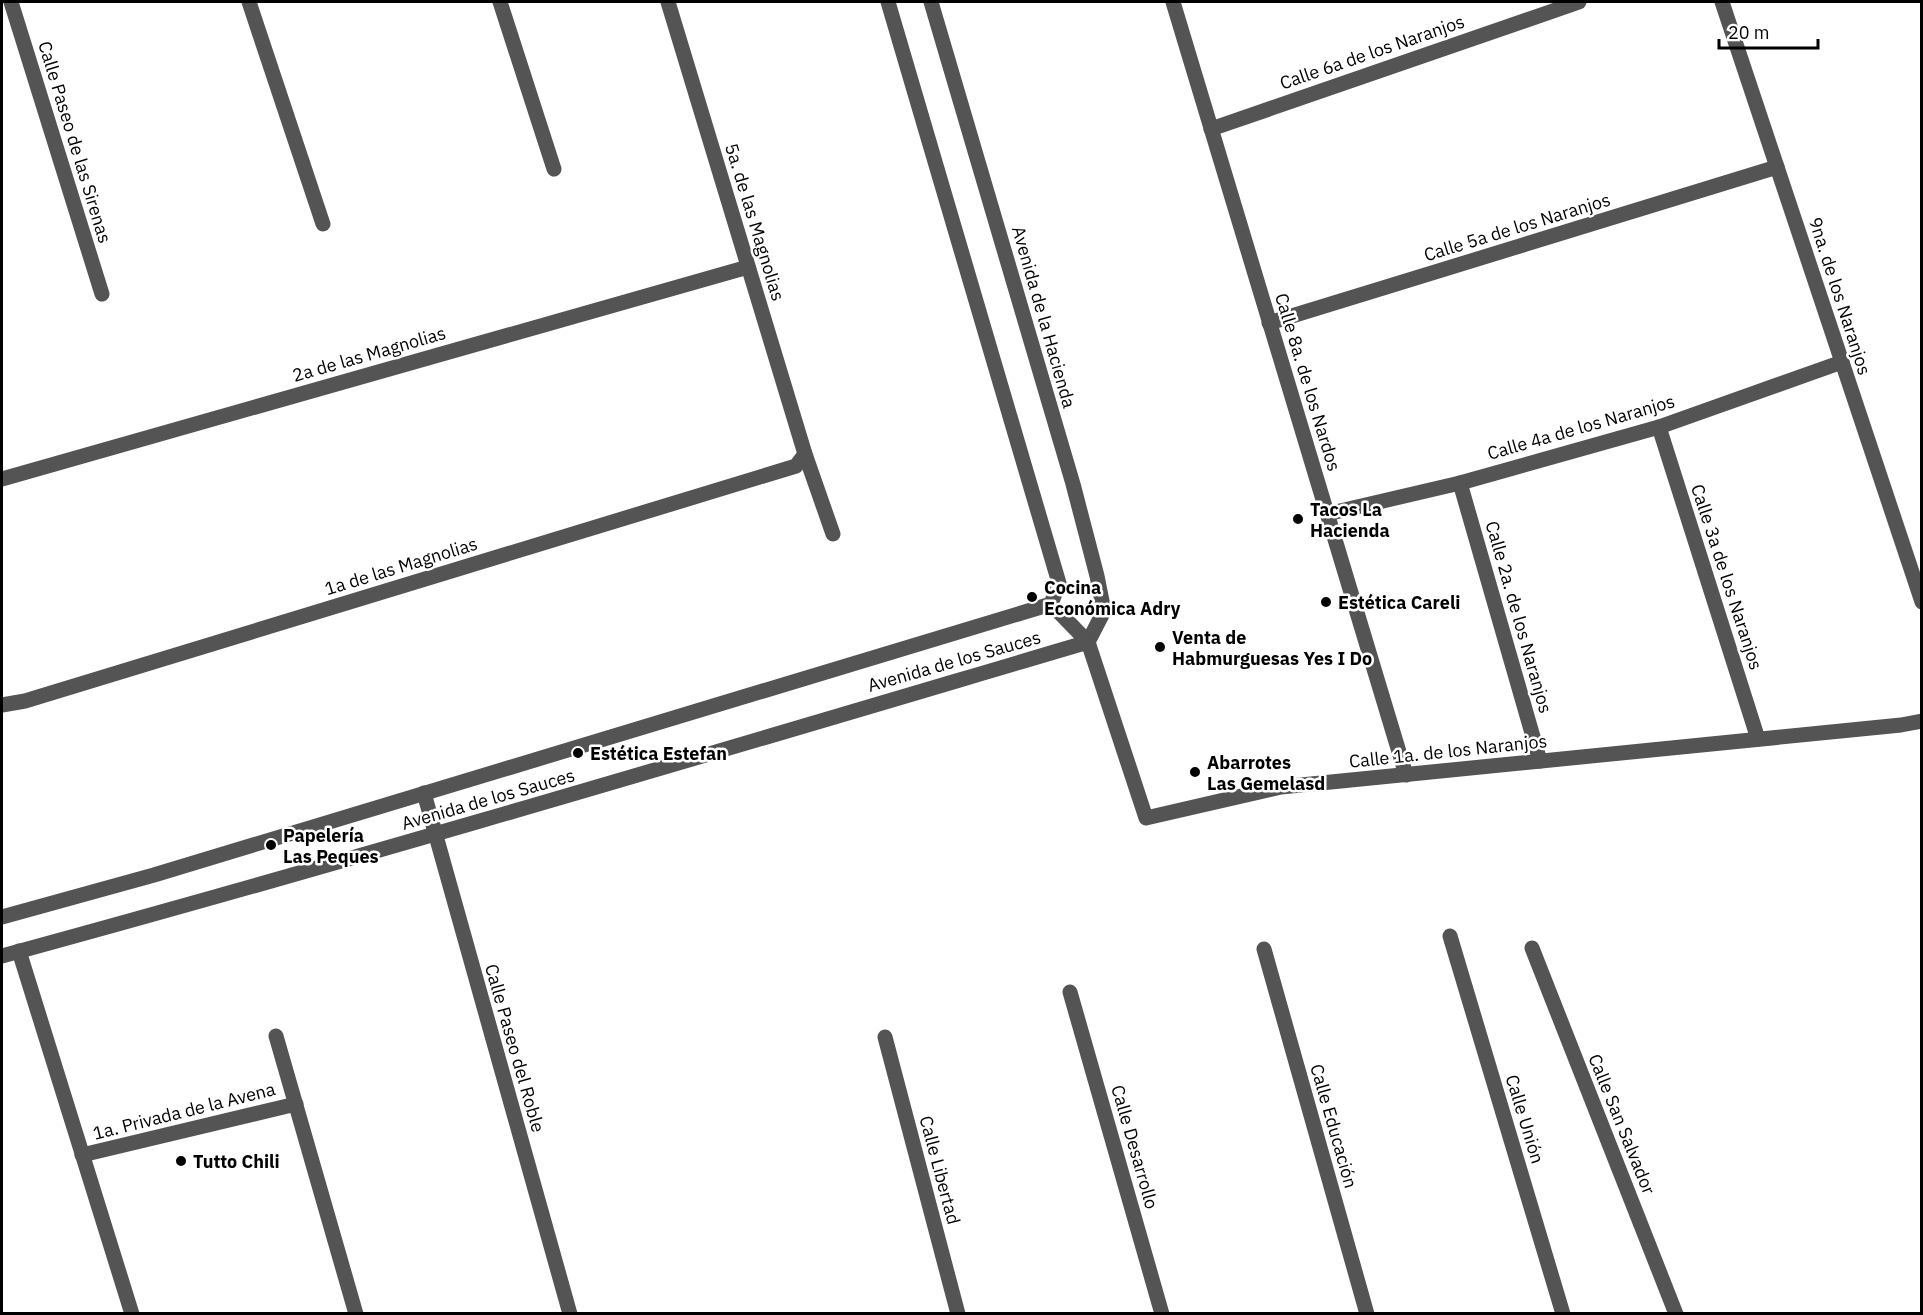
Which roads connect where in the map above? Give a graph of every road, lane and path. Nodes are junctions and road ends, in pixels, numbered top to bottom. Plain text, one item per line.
1 (11, 2) edge
2 (249, 2) edge
3 (500, 2) edge
4 (668, 2) edge
5 (888, 2) edge
6 (931, 2) edge
7 (1173, 2) edge
8 (1579, 2) edge
9 (1722, 2) edge
10 (1211, 129) junction
11 (1777, 167) junction
12 (554, 170) dead end
13 (323, 224) dead end
14 (748, 267) junction
15 (102, 294) dead end
16 (1269, 323) junction
17 (1842, 362) junction
18 (1659, 426) junction
19 (805, 454) junction
20 (2, 479) edge
21 (1460, 483) junction
22 (1327, 514) junction
23 (833, 534) dead end
24 (1922, 602) edge
25 (1051, 604) junction
26 (1088, 642) junction
27 (2, 705) edge
28 (1922, 721) edge
29 (1758, 739) junction
30 (1540, 762) junction
31 (1406, 775) junction
32 (423, 793) junction
33 (435, 835) junction
34 (2, 917) edge
35 (1450, 936) dead end
36 (1532, 948) dead end
37 (1264, 949) dead end
38 (19, 951) junction
39 (2, 956) edge
40 (1071, 992) dead end
41 (276, 1036) dead end
42 (885, 1037) dead end
43 (296, 1104) junction
44 (82, 1155) junction
45 (132, 1314) edge
46 (356, 1314) edge
47 (570, 1314) edge
48 (958, 1314) edge
49 (1162, 1314) edge
50 (1368, 1314) edge
51 (1563, 1314) edge
52 (1676, 1314) edge

1 - 15 street, Calle Paseo de las Sirenas
2 - 13 street
3 - 12 street
4 - 14 street, 5a. de las Magnolias
5 - 25 street
6 - 26 street, Avenida de la Hacienda
7 - 10 street, Calle 8a. de los Nardos
8 - 10 street, Calle 6a de los Naranjos
9 - 11 street, 9na. de los Naranjos
10 - 16 street, Calle 8a. de los Nardos
11 - 16 street, Calle 5a de los Naranjos
11 - 17 street, 9na. de los Naranjos
14 - 19 street, 5a. de las Magnolias
14 - 20 street, 2a de las Magnolias
16 - 22 street, Calle 8a. de los Nardos
17 - 18 street, Calle 4a de los Naranjos
17 - 24 street, 9na. de los Naranjos
18 - 21 street, Calle 4a de los Naranjos
18 - 29 street, Calle 3a de los Naranjos
19 - 23 street, 5a. de las Magnolias
19 - 27 street, 1a de las Magnolias
21 - 22 street, Calle 4a de los Naranjos
21 - 30 street, Calle 2a. de los Naranjos
22 - 31 street, Calle 8a. de los Nardos
25 - 26 street, Calle 1a. de los Naranjos
25 - 32 street, Avenida de los Sauces
26 - 31 street, Calle 1a. de los Naranjos
26 - 33 street, Avenida de los Sauces
28 - 29 street, Calle 1a. de los Naranjos
29 - 30 street, Calle 1a. de los Naranjos
30 - 31 street, Calle 1a. de los Naranjos
32 - 33 street, Calle Paseo del Roble
32 - 34 street, Avenida de los Sauces
33 - 38 street, Avenida de los Sauces
33 - 47 street, Calle Paseo del Roble
35 - 51 street, Calle Unión
36 - 52 street, Calle San Salvador
37 - 50 street, Calle Educación
38 - 39 street, Avenida de los Sauces
38 - 44 street, 1a. Privada de la Avena
40 - 49 street, Calle Desarrollo
41 - 43 street, 1a. Privada de la Avena
42 - 48 street, Calle Libertad
43 - 44 street, 1a. Privada de la Avena
43 - 46 street, 1a. Privada de la Avena
44 - 45 street, 1a. Privada de la Avena

